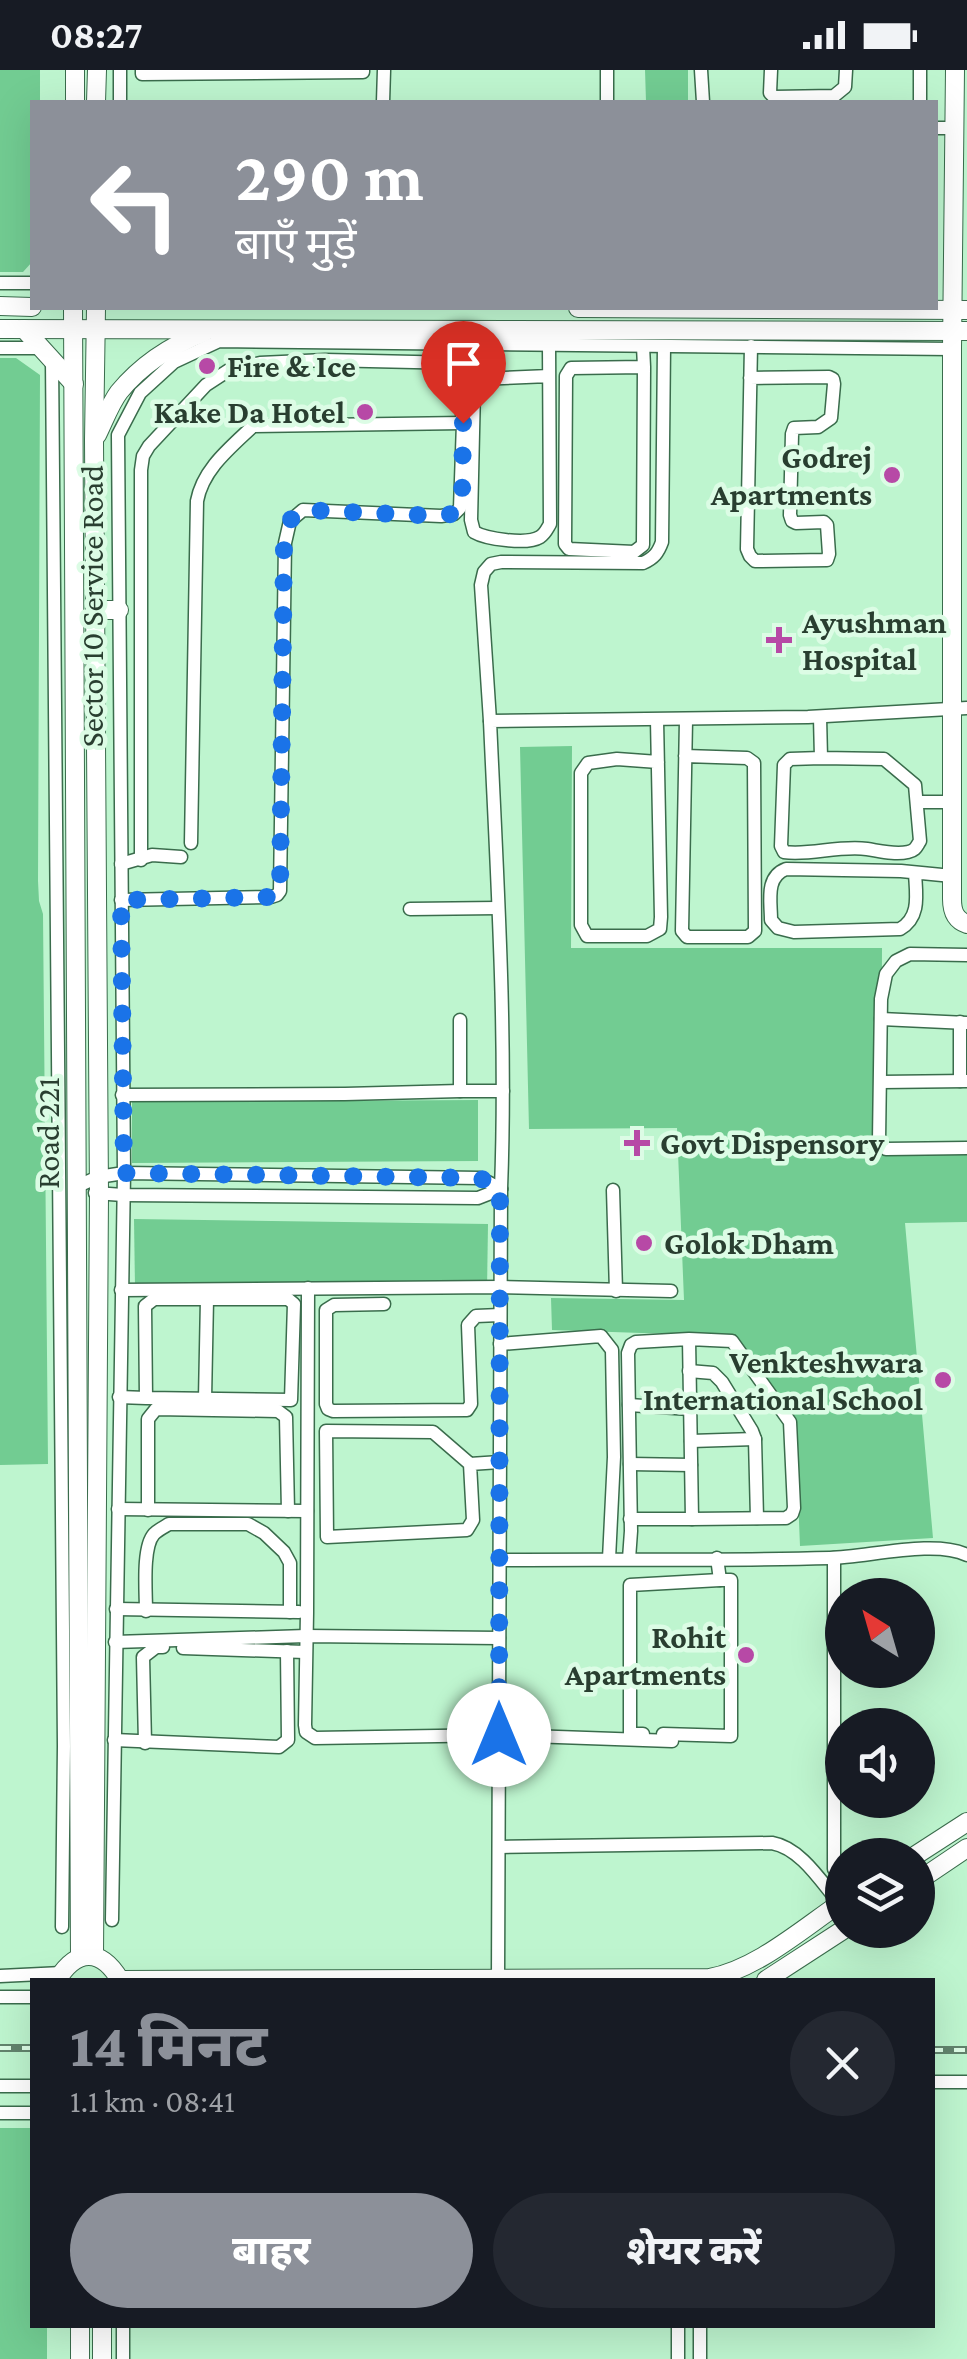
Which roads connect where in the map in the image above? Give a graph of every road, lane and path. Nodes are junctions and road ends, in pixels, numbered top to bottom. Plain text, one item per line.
1 (74, 70) edge
2 (97, 70) edge
3 (120, 70) edge
4 (142, 70) edge
5 (363, 70) edge
6 (384, 70) edge
7 (607, 70) edge
8 (701, 70) edge
9 (771, 70) edge
10 (846, 70) edge
11 (920, 70) edge
12 (955, 70) edge
13 (74, 100) edge
14 (96, 100) edge
15 (120, 100) edge
16 (383, 100) edge
17 (608, 100) edge
18 (704, 100) edge
19 (920, 100) edge
20 (938, 128) edge
21 (954, 128) junction
22 (944, 278) edge
23 (0, 283) edge
24 (30, 283) edge
25 (29, 303) edge
26 (0, 306) edge
27 (73, 310) edge
28 (96, 310) edge
29 (960, 310) edge
30 (0, 328) edge
31 (24, 328) junction
32 (214, 328) junction
33 (73, 329) junction
34 (96, 330) junction
35 (375, 336) junction
36 (957, 337) edge
37 (462, 343) junction
38 (549, 344) junction
39 (643, 346) junction
40 (664, 346) junction
41 (750, 346) junction
42 (0, 348) edge
43 (48, 354) junction
44 (458, 363) junction
45 (644, 368) junction
46 (550, 376) junction
47 (750, 378) junction
48 (74, 384) junction
49 (463, 423) junction
50 (94, 440) junction
51 (96, 610) junction
52 (119, 610) junction
53 (54, 667) junction
54 (75, 667) junction
55 (960, 708) edge
56 (820, 716) junction
57 (657, 720) junction
58 (686, 720) junction
59 (490, 721) junction
60 (685, 756) junction
61 (822, 758) junction
62 (658, 762) junction
63 (918, 802) junction
64 (952, 802) junction
65 (191, 843) dead end
66 (181, 857) dead end
67 (141, 860) junction
68 (121, 864) junction
69 (915, 873) junction
70 (952, 876) junction
71 (121, 900) junction
72 (498, 908) junction
73 (410, 909) dead end
74 (967, 924) edge
75 (967, 955) edge
76 (881, 1019) junction
77 (460, 1020) dead end
78 (963, 1022) edge
79 (881, 1082) junction
80 (964, 1082) edge
81 (460, 1091) junction
82 (503, 1091) junction
83 (122, 1095) junction
84 (967, 1148) edge
85 (124, 1173) junction
86 (78, 1186) junction
87 (99, 1186) junction
88 (500, 1189) junction
89 (614, 1190) dead end
90 (123, 1195) junction
91 (500, 1287) junction
92 (308, 1288) junction
93 (121, 1290) junction
94 (616, 1291) junction
95 (671, 1291) dead end
96 (207, 1299) junction
97 (384, 1304) dead end
98 (500, 1315) junction
99 (689, 1339) junction
100 (500, 1344) junction
101 (689, 1371) junction
102 (119, 1398) junction
103 (146, 1398) junction
104 (308, 1398) junction
105 (205, 1399) junction
106 (291, 1400) junction
107 (629, 1406) junction
108 (690, 1409) junction
109 (755, 1440) junction
110 (690, 1441) junction
111 (500, 1462) junction
112 (470, 1464) junction
113 (630, 1464) junction
114 (691, 1465) junction
115 (118, 1510) junction
116 (148, 1510) junction
117 (288, 1511) junction
118 (308, 1511) junction
119 (757, 1518) junction
120 (630, 1519) junction
121 (692, 1519) junction
122 (967, 1555) edge
123 (718, 1558) junction
124 (834, 1558) junction
125 (609, 1559) junction
126 (629, 1559) junction
127 (500, 1560) junction
128 (720, 1580) junction
129 (116, 1610) junction
130 (146, 1611) junction
131 (290, 1612) junction
132 (307, 1613) junction
133 (306, 1636) junction
134 (499, 1638) junction
135 (116, 1642) junction
136 (286, 1651) junction
137 (306, 1652) junction
138 (499, 1735) junction
139 (114, 1740) junction
140 (672, 1741) dead end
141 (145, 1742) junction
142 (967, 1822) edge
143 (834, 1838) edge
144 (935, 1843) edge
145 (499, 1847) junction
146 (967, 1848) edge
147 (935, 1869) edge
148 (825, 1885) edge
149 (825, 1914) edge
150 (112, 1920) dead end
151 (62, 1927) dead end
152 (825, 1941) edge
153 (87, 1957) junction
154 (0, 1976) edge
155 (59, 1977) edge
156 (119, 1978) edge
157 (498, 1978) edge
158 (709, 1978) edge
159 (769, 1978) edge
160 (0, 1997) edge
161 (30, 1997) edge
162 (935, 2082) edge
163 (967, 2082) edge
164 (0, 2086) edge
165 (30, 2086) edge
166 (0, 2112) edge
167 (30, 2113) edge
168 (80, 2328) edge
169 (102, 2328) edge
170 (123, 2328) edge
171 (678, 2328) edge
172 (700, 2328) edge
173 (80, 2359) edge
174 (102, 2359) edge
175 (123, 2359) edge
176 (678, 2359) edge
177 (700, 2359) edge

1 - 13 main road
2 - 14 main road
3 - 15 street
4 - 5 street
6 - 16 street
7 - 17 street
8 - 18 street
9 - 10 street
11 - 19 street
12 - 21 main road
20 - 21 street
21 - 22 main road
22 - 29 main road
23 - 24 street
25 - 26 main road
27 - 33 main road, Road 221
28 - 34 main road, Road 221
29 - 36 main road
30 - 31 main road
31 - 33 main road
31 - 43 main road
32 - 34 main road
32 - 35 main road
32 - 50 main road
33 - 34 main road
33 - 48 main road, Road 221
34 - 50 main road, Road 221
35 - 36 main road
35 - 37 street, Sector 10 Service Road
35 - 52 street, Sector 10 Service Road
36 - 41 street, Sector 10 Service Road
36 - 55 main road
37 - 38 street, Sector 10 Service Road
37 - 44 street
38 - 39 street, Sector 10 Service Road
38 - 46 street
39 - 40 street, Sector 10 Service Road
39 - 45 street
40 - 41 street, Sector 10 Service Road
40 - 59 street
41 - 47 street
42 - 43 street
43 - 48 main road
43 - 53 street
44 - 49 street
44 - 67 street
45 - 45 street
46 - 46 street
47 - 47 street
48 - 54 main road, Road 221
49 - 65 street
49 - 71 street
50 - 51 main road, Road 221
51 - 52 main road
51 - 87 main road, Road 221
52 - 68 street, Sector 10 Service Road
53 - 54 main road
53 - 151 street
54 - 86 main road, Road 221
55 - 56 street
55 - 64 main road
56 - 58 street
56 - 61 street
57 - 58 street
57 - 59 street
57 - 62 street
58 - 60 street
59 - 72 street
60 - 60 street
61 - 63 street
61 - 63 street
62 - 62 street
63 - 64 street
64 - 70 main road
66 - 67 street
67 - 68 street
68 - 71 street, Sector 10 Service Road
69 - 69 street
69 - 70 street
70 - 74 main road
71 - 83 street, Sector 10 Service Road
72 - 73 street
72 - 82 street
75 - 76 street
76 - 78 street
76 - 79 street
77 - 81 street
78 - 80 street
79 - 80 street
79 - 84 street
81 - 82 street
81 - 83 street
82 - 88 street
83 - 85 street, Sector 10 Service Road
85 - 87 street
85 - 88 street
85 - 90 street, Sector 10 Service Road
86 - 87 street
86 - 153 main road, Road 221
87 - 90 street
87 - 153 main road, Road 221
88 - 90 street
88 - 91 street
89 - 94 street
90 - 93 street, Sector 10 Service Road
91 - 92 street
91 - 94 street
91 - 98 street
92 - 93 street
92 - 104 street
93 - 102 street, Sector 10 Service Road
94 - 95 street
96 - 103 street
96 - 105 street
96 - 106 street
97 - 98 street
98 - 100 street
99 - 101 street
99 - 107 street
99 - 119 street
100 - 111 street
100 - 125 street
101 - 108 street
101 - 109 street
102 - 103 street
102 - 115 street, Sector 10 Service Road
103 - 105 street
104 - 106 street
104 - 118 street
105 - 106 street
107 - 108 street
107 - 113 street
108 - 110 street
109 - 110 street
109 - 119 street
110 - 114 street
111 - 112 street
111 - 127 street
112 - 112 street
113 - 114 street
113 - 120 street
114 - 121 street
115 - 116 street
115 - 129 street, Sector 10 Service Road
116 - 117 street
116 - 117 street
117 - 118 street
118 - 132 street
119 - 121 street
120 - 121 street
120 - 126 street
122 - 124 street
123 - 124 street
123 - 126 street
123 - 128 street
124 - 143 street
125 - 126 street
125 - 127 street
127 - 134 street
128 - 128 street
129 - 130 street
129 - 135 street, Sector 10 Service Road
130 - 131 street
130 - 131 street
131 - 132 street
132 - 133 street
133 - 134 street
133 - 135 street
133 - 137 street
134 - 138 street
135 - 139 street, Sector 10 Service Road
136 - 137 street
136 - 141 street
136 - 141 street
137 - 138 street
138 - 140 street
138 - 145 street
139 - 141 street
139 - 150 street, Sector 10 Service Road
142 - 144 main road
145 - 148 street
145 - 157 street
146 - 147 main road
149 - 158 main road
152 - 159 main road
153 - 155 main road
153 - 156 main road
154 - 155 street
160 - 161 street
162 - 163 street
164 - 165 street
166 - 167 street
168 - 173 main road
169 - 174 main road
170 - 175 street
171 - 176 street
172 - 177 street

